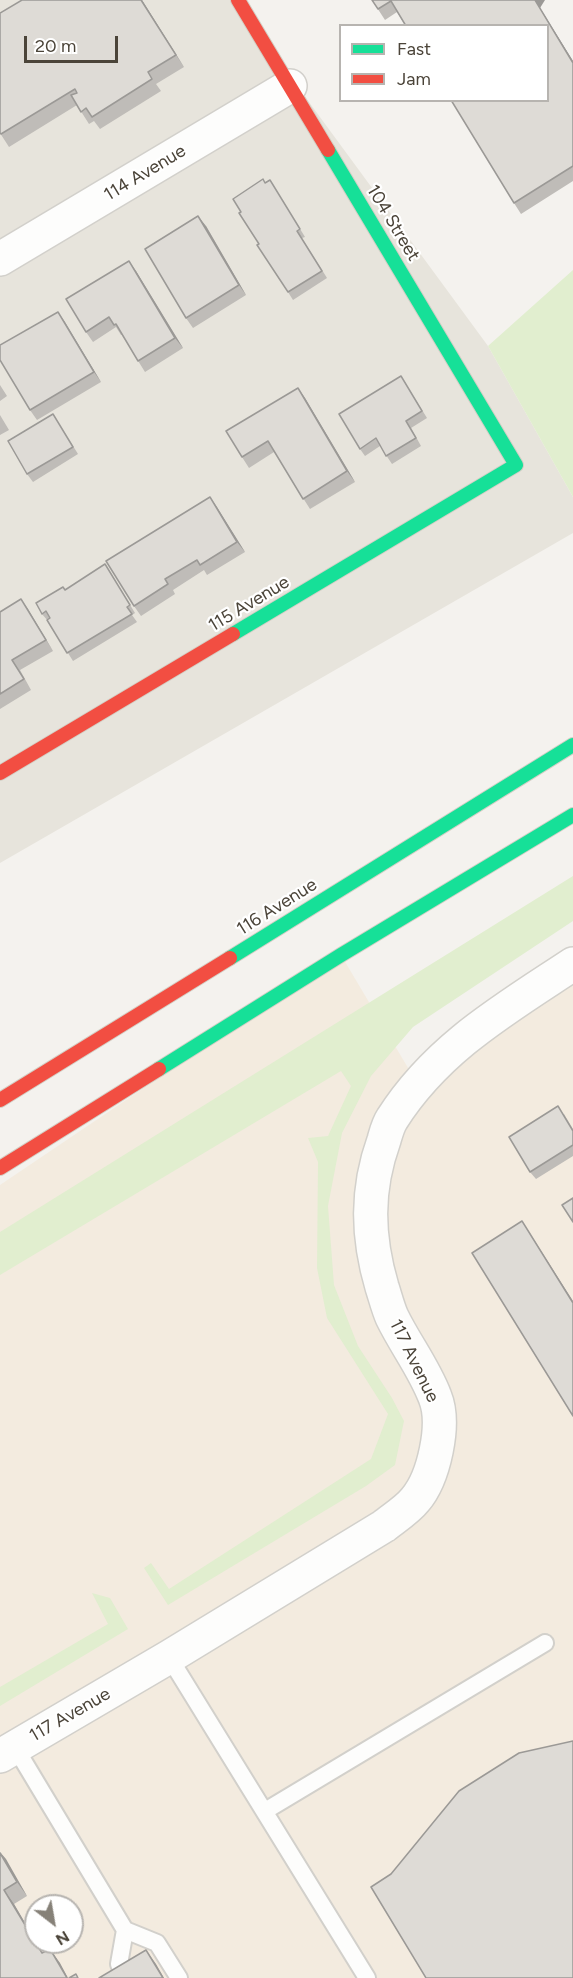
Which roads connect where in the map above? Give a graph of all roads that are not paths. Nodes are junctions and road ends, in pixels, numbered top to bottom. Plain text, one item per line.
1 (238, 0) edge
2 (290, 86) junction
3 (0, 260) edge
4 (516, 465) joint
5 (573, 745) edge
6 (0, 773) edge
7 (573, 815) edge
8 (573, 964) edge
9 (0, 1100) edge
10 (0, 1168) edge
11 (545, 1643) dead end
12 (169, 1657) junction
13 (8, 1751) edge
14 (265, 1811) junction
15 (125, 1930) junction
16 (125, 1978) edge
17 (179, 1978) edge
18 (367, 1978) edge

1 - 2 main road, 104 Street
2 - 3 street, 114 Avenue
2 - 4 main road, 104 Street
4 - 6 main road, 115 Avenue
5 - 9 main road, 116 Avenue
7 - 10 main road
8 - 12 street, 117 Avenue
11 - 14 lane
12 - 13 street, 117 Avenue
12 - 14 lane
13 - 15 lane
14 - 18 lane
15 - 16 lane
15 - 17 lane

